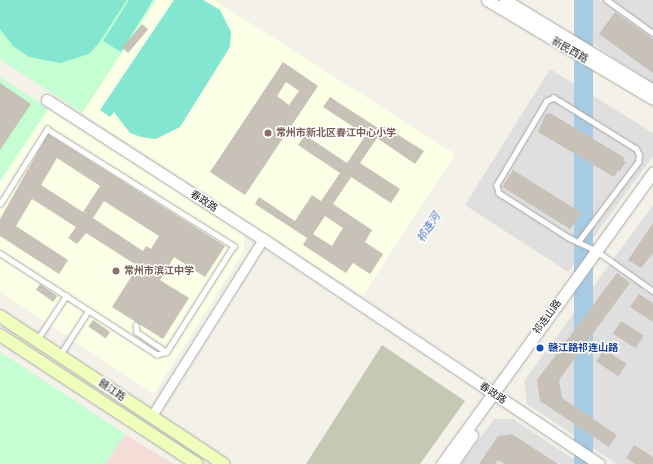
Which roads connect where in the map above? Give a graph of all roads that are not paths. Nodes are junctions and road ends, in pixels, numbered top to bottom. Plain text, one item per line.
1 (487, 0) edge
2 (505, 0) edge
3 (606, 0) edge
4 (544, 29) junction
5 (653, 33) edge
6 (574, 46) junction
7 (653, 90) edge
8 (653, 99) edge
9 (47, 100) dead end
10 (653, 172) edge
11 (653, 182) edge
12 (0, 204) edge
13 (262, 239) junction
14 (578, 242) junction
15 (598, 252) junction
16 (0, 254) edge
17 (653, 291) edge
18 (66, 296) junction
19 (88, 311) junction
20 (0, 316) edge
21 (136, 325) dead end
22 (0, 335) edge
23 (37, 340) junction
24 (167, 352) junction
25 (60, 355) junction
26 (495, 395) junction
27 (151, 417) junction
28 (197, 464) edge
29 (224, 464) edge
30 (442, 464) edge
31 (452, 464) edge
32 (599, 464) edge

1 - 4 street, 新民西路
2 - 4 street, 新民西路
3 - 5 lane
4 - 6 street, 新民西路
6 - 7 street, 新民西路
6 - 8 street, 新民西路
9 - 13 street, 春政路
10 - 15 street, 祁连山路
11 - 15 street, 祁连山路
12 - 24 lane
13 - 26 street, 春政路
13 - 27 street
14 - 14 lane
14 - 15 lane
15 - 17 lane
15 - 26 street, 祁连山路
16 - 18 lane
18 - 19 lane
18 - 23 lane
19 - 24 lane
19 - 25 lane
20 - 23 main road, 赣江路
21 - 24 lane
22 - 28 main road, 赣江路
23 - 25 main road, 赣江路
25 - 27 main road, 赣江路
26 - 30 street, 祁连山路
26 - 31 street, 祁连山路
26 - 32 street, 春政路
27 - 29 main road, 赣江路

